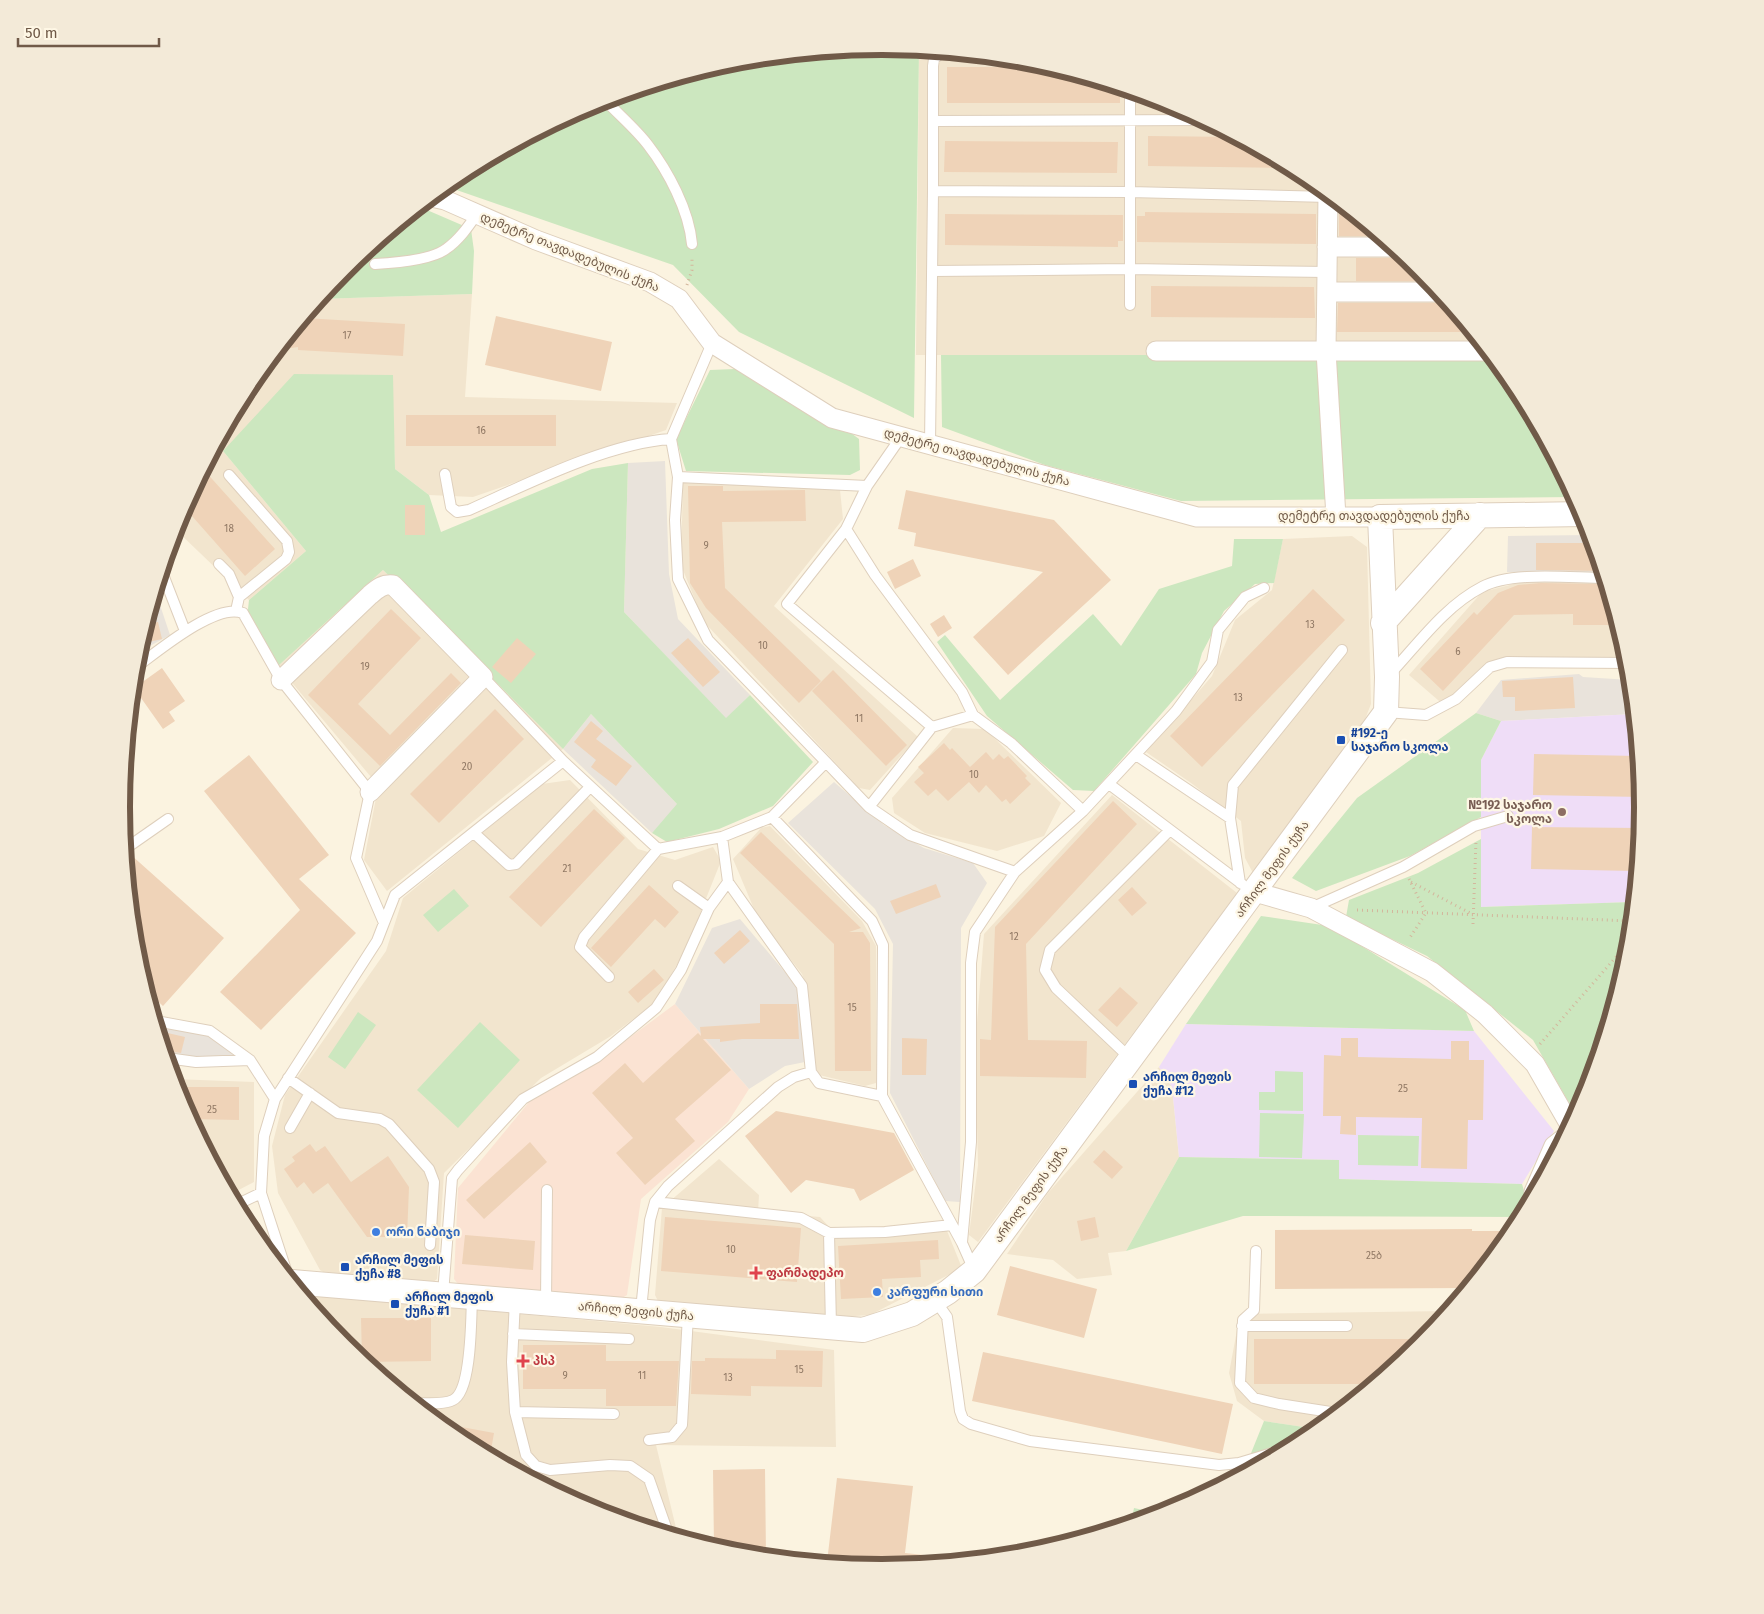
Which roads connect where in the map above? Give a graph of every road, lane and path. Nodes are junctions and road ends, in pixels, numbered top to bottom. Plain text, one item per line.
1 (936, 57) edge
2 (1130, 97) edge
3 (610, 106) edge
4 (1188, 120) edge
5 (933, 121) junction
6 (1130, 121) junction
7 (933, 191) junction
8 (1130, 192) junction
9 (1320, 196) edge
10 (439, 199) edge
11 (1329, 202) edge
12 (477, 214) junction
13 (692, 244) joint
14 (1327, 247) junction
15 (1383, 247) edge
16 (374, 264) dead end
17 (1130, 269) junction
18 (933, 270) junction
19 (1327, 272) junction
20 (1327, 292) junction
21 (1430, 292) edge
22 (682, 294) junction
23 (1130, 305) dead end
24 (712, 343) junction
25 (1156, 351) dead end
26 (1326, 351) junction
27 (1480, 351) edge
28 (901, 437) junction
29 (671, 439) junction
30 (930, 445) junction
31 (445, 474) dead end
32 (229, 475) dead end
33 (678, 477) junction
34 (866, 486) junction
35 (1575, 514) edge
36 (1480, 515) junction
37 (1336, 516) junction
38 (1380, 516) junction
39 (846, 529) junction
40 (219, 564) dead end
41 (1598, 578) edge
42 (165, 581) edge
43 (1264, 588) dead end
44 (240, 597) junction
45 (236, 611) junction
46 (1383, 623) junction
47 (185, 631) junction
48 (1342, 650) dead end
49 (144, 662) edge
50 (1620, 663) edge
51 (483, 677) junction
52 (1387, 677) junction
53 (281, 680) junction
54 (1386, 712) junction
55 (973, 715) junction
56 (932, 727) junction
57 (1136, 755) junction
58 (563, 761) junction
59 (826, 762) junction
60 (1109, 784) junction
61 (590, 787) junction
62 (370, 792) junction
63 (869, 807) junction
64 (1084, 810) junction
65 (1508, 816) dead end
66 (772, 817) junction
67 (1230, 818) junction
68 (168, 819) dead end
69 (1474, 826) junction
70 (1170, 830) junction
71 (474, 833) junction
72 (722, 837) junction
73 (132, 844) edge
74 (658, 849) junction
75 (1403, 867) junction
76 (1015, 872) junction
77 (728, 882) junction
78 (1410, 882) junction
79 (678, 886) dead end
80 (1248, 887) junction
81 (709, 908) junction
82 (1311, 908) junction
83 (1349, 910) dead end
84 (1426, 913) junction
85 (1474, 916) junction
86 (1625, 921) edge
87 (384, 923) junction
88 (1474, 924) dead end
89 (1620, 953) edge
90 (1400, 955) junction
91 (609, 977) dead end
92 (162, 1022) edge
93 (1130, 1058) junction
94 (1529, 1058) junction
95 (174, 1059) edge
96 (250, 1060) junction
97 (810, 1072) junction
98 (288, 1078) junction
99 (310, 1093) junction
100 (882, 1096) junction
101 (275, 1098) junction
102 (1566, 1118) edge
103 (290, 1128) dead end
104 (547, 1190) dead end
105 (261, 1193) junction
106 (243, 1202) edge
107 (655, 1202) junction
108 (952, 1225) junction
109 (829, 1233) junction
110 (962, 1243) junction
111 (430, 1245) dead end
112 (1256, 1251) dead end
113 (284, 1263) edge
114 (974, 1272) junction
115 (300, 1283) edge
116 (443, 1294) junction
117 (472, 1297) junction
118 (514, 1300) junction
119 (935, 1300) junction
120 (546, 1303) junction
121 (641, 1310) junction
122 (688, 1315) junction
123 (1242, 1326) junction
124 (1347, 1326) dead end
125 (831, 1327) junction
126 (513, 1334) junction
127 (628, 1340) dead end
128 (423, 1403) edge
129 (516, 1412) junction
130 (1329, 1412) edge
131 (614, 1414) dead end
132 (649, 1440) dead end
133 (1260, 1457) edge
134 (666, 1527) edge

1 - 5 lane
2 - 6 lane
3 - 13 lane
4 - 6 lane
5 - 6 lane
5 - 7 lane
6 - 8 lane
7 - 8 lane
7 - 18 lane
8 - 9 lane
8 - 17 lane
10 - 12 street, დემეტრე თავდადებულის ქუჩა
11 - 14 street
12 - 16 lane
12 - 22 street, დემეტრე თავდადებულის ქუჩა
13 - 22 path
14 - 15 street
14 - 19 street
17 - 18 lane
17 - 19 lane
17 - 23 lane
18 - 30 lane
19 - 20 street
20 - 21 street
20 - 26 street
22 - 24 street, დემეტრე თავდადებულის ქუჩა
24 - 28 street, დემეტრე თავდადებულის ქუჩა
24 - 29 lane
25 - 26 street
26 - 27 street
26 - 37 street
28 - 30 street, დემეტრე თავდადებულის ქუჩა
28 - 34 lane
29 - 31 lane
29 - 33 lane
30 - 37 street, დემეტრე თავდადებულის ქუჩა
32 - 44 lane
33 - 34 lane
33 - 59 lane
34 - 39 lane
35 - 36 street, დემეტრე თავდადებულის ქუჩა
36 - 38 street, დემეტრე თავდადებულის ქუჩა
36 - 46 street
37 - 38 street, დემეტრე თავდადებულის ქუჩა
38 - 46 street
39 - 55 lane
39 - 56 lane
40 - 44 lane
41 - 52 lane
42 - 47 lane
43 - 57 lane
44 - 45 lane
45 - 47 lane
45 - 53 lane
46 - 52 street
47 - 49 lane
48 - 67 lane
50 - 54 lane
51 - 53 street
51 - 58 lane
51 - 62 street
52 - 54 street
53 - 62 lane
54 - 80 street, არჩილ მეფის ქუჩა
55 - 56 lane
55 - 64 lane
56 - 63 lane
57 - 60 lane
57 - 67 lane
58 - 61 lane
58 - 71 lane
59 - 63 lane
59 - 66 lane
60 - 64 lane
60 - 70 lane
61 - 71 lane
61 - 74 lane
62 - 87 lane
63 - 76 lane
64 - 76 lane
65 - 69 lane
66 - 72 lane
66 - 100 lane
67 - 80 lane
68 - 73 lane
69 - 75 lane
69 - 85 path
70 - 80 lane
70 - 93 lane
71 - 87 lane
72 - 74 lane
72 - 77 lane
74 - 91 lane
75 - 78 path
75 - 82 lane
76 - 110 lane
77 - 81 lane
77 - 97 lane
78 - 84 path
78 - 85 path
79 - 81 lane
80 - 82 street
80 - 93 street, არჩილ მეფის ქუჩა
81 - 116 lane
82 - 90 street
83 - 84 path
84 - 85 path
84 - 90 path
85 - 86 path
85 - 88 path
87 - 98 lane
89 - 94 path
90 - 94 street
92 - 96 lane
93 - 114 street, არჩილ მეფის ქუჩა
94 - 102 street
95 - 96 lane
96 - 101 lane
97 - 100 lane
97 - 107 lane
98 - 99 lane
98 - 101 lane
99 - 103 lane
99 - 111 lane
100 - 108 lane
101 - 105 lane
104 - 120 lane
105 - 106 lane
105 - 113 lane
107 - 109 lane
107 - 121 lane
108 - 109 lane
108 - 110 lane
109 - 125 lane
110 - 114 lane
112 - 123 lane
114 - 119 street, არჩილ მეფის ქუჩა
115 - 116 street, არჩილ მეფის ქუჩა
116 - 117 street, არჩილ მეფის ქუჩა
117 - 118 street, არჩილ მეფის ქუჩა
117 - 128 lane
118 - 120 street, არჩილ მეფის ქუჩა
118 - 126 lane
119 - 125 street, არჩილ მეფის ქუჩა
119 - 133 lane
120 - 121 street, არჩილ მეფის ქუჩა
121 - 122 street, არჩილ მეფის ქუჩა
122 - 125 street, არჩილ მეფის ქუჩა
122 - 132 lane
123 - 124 lane
123 - 130 lane
126 - 127 lane
126 - 129 lane
129 - 131 lane
129 - 134 lane

